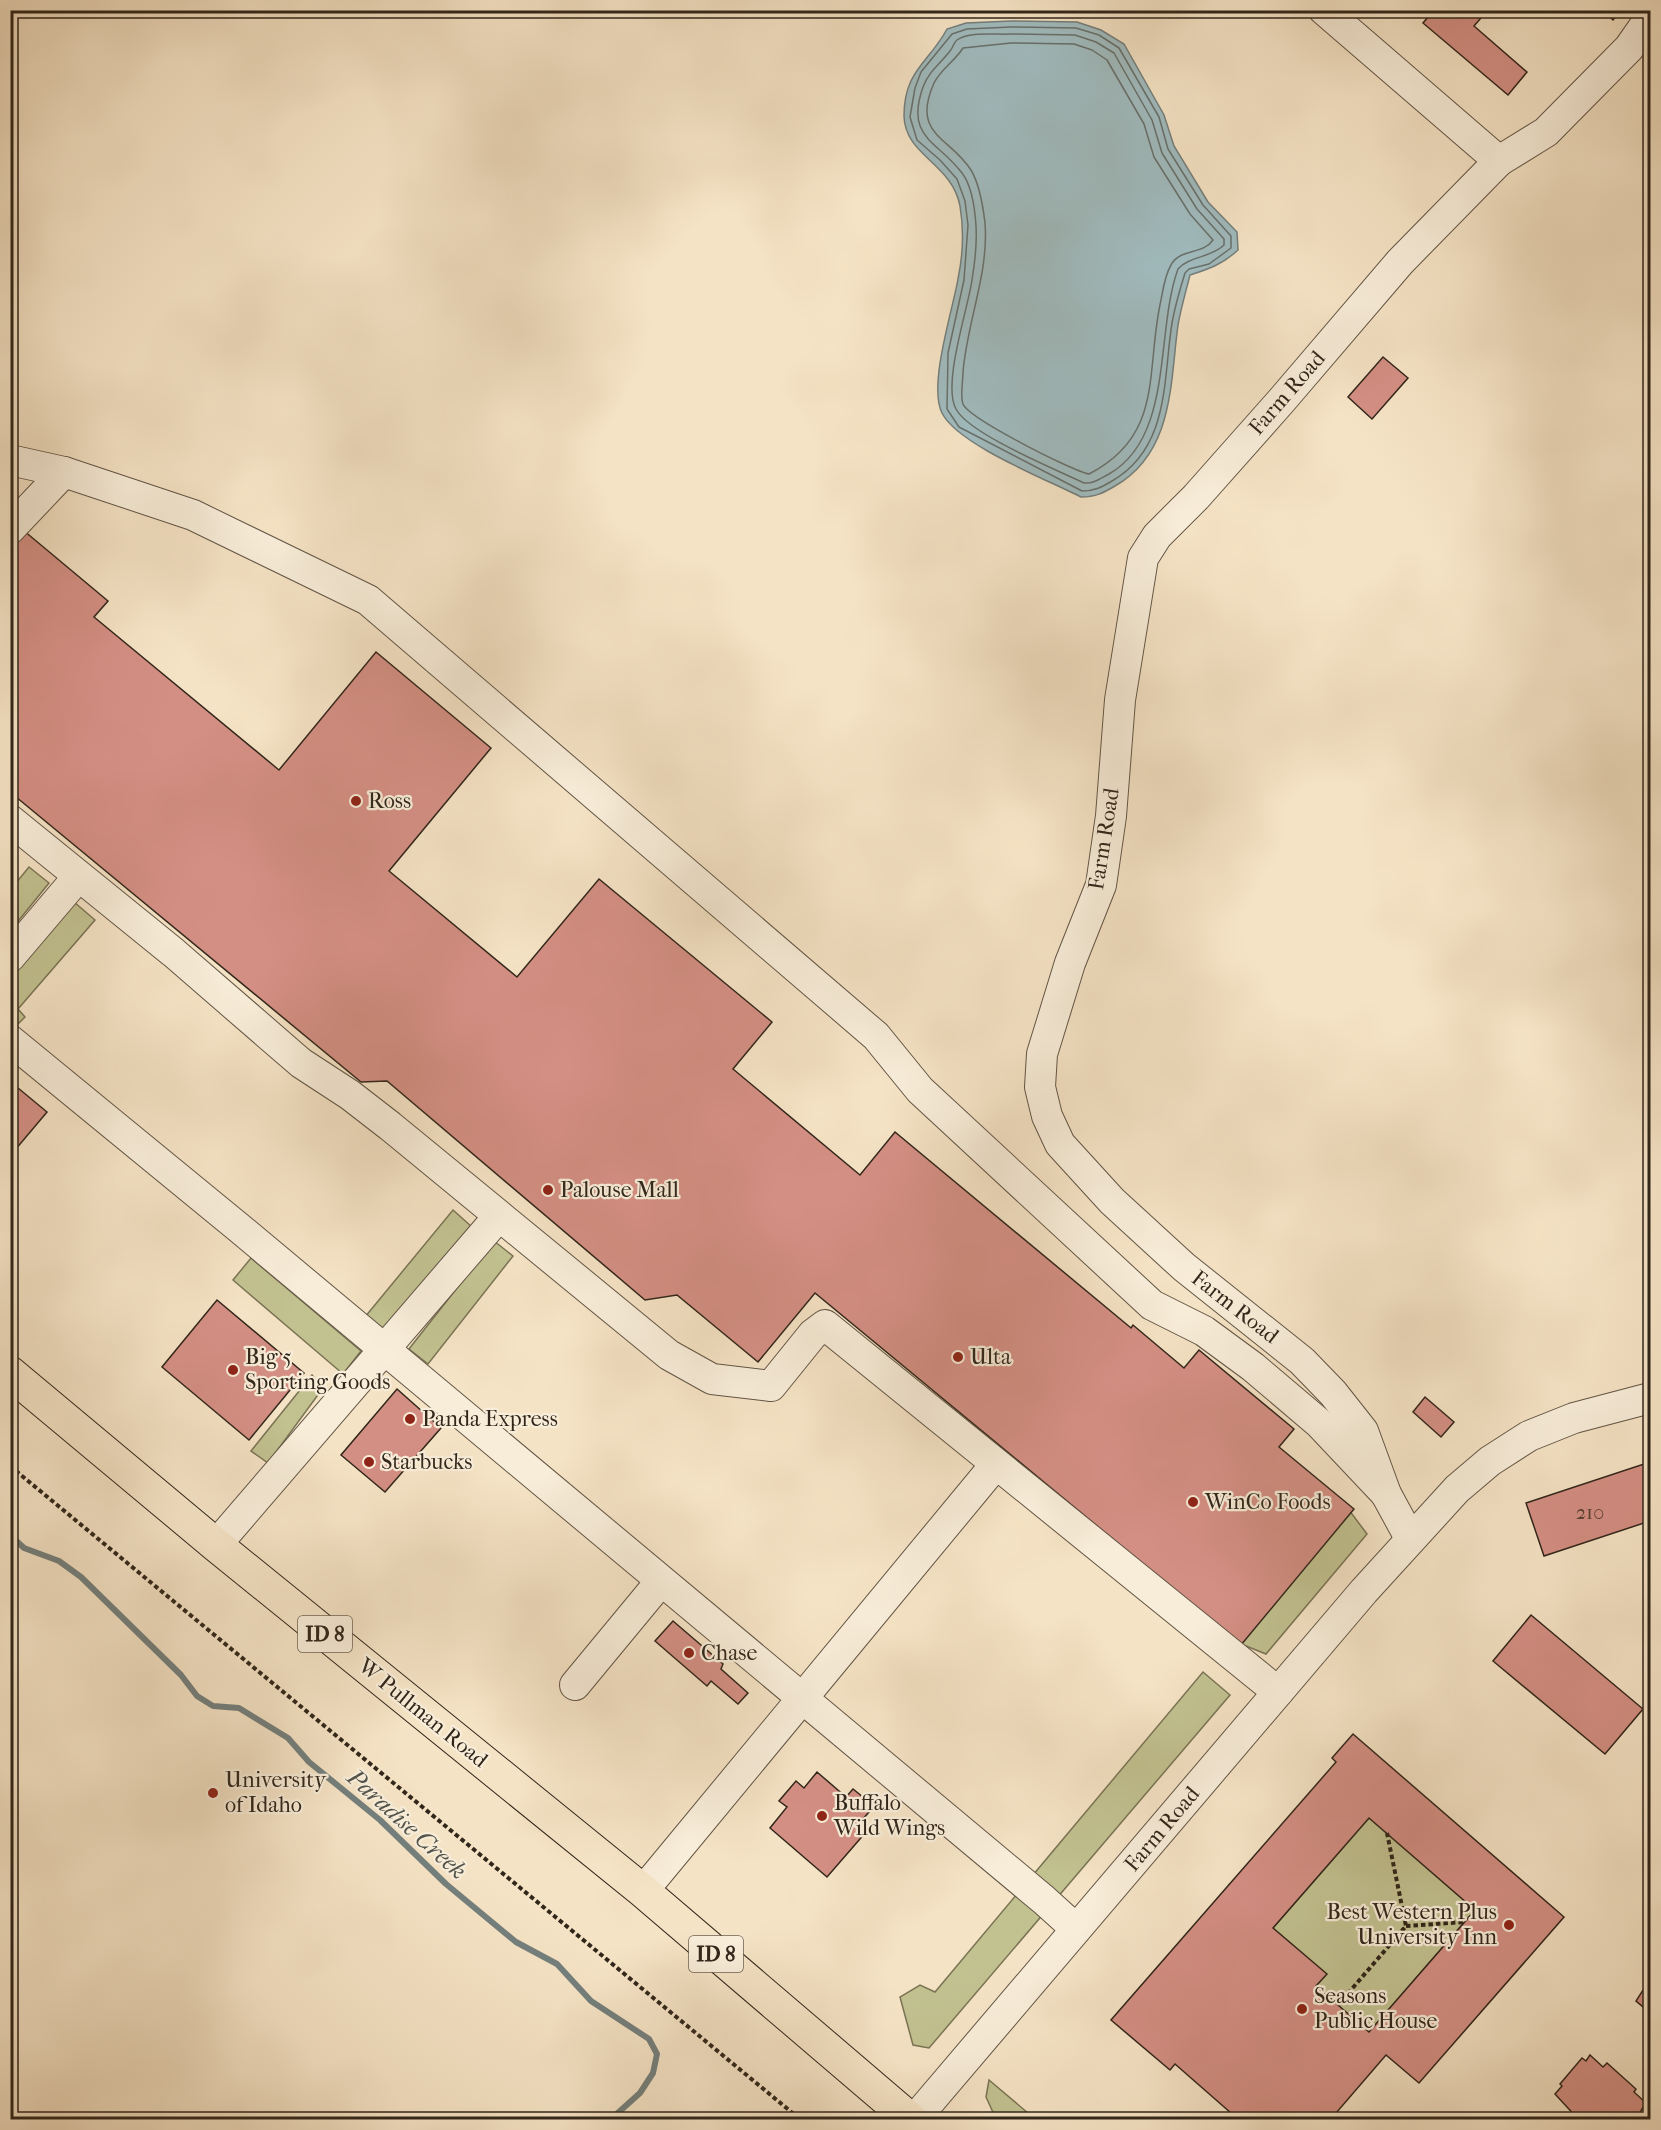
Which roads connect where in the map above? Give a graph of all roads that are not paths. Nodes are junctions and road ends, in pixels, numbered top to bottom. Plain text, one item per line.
1 (1324, 10) edge
2 (1650, 18) edge
3 (1499, 161) junction
4 (10, 460) edge
5 (64, 472) junction
6 (10, 529) edge
7 (10, 820) edge
8 (78, 877) junction
9 (10, 957) edge
10 (10, 1040) edge
11 (499, 1216) junction
12 (385, 1351) junction
13 (10, 1373) edge
14 (1650, 1398) edge
15 (996, 1464) junction
16 (1386, 1494) junction
17 (1410, 1538) junction
18 (216, 1545) junction
19 (661, 1581) junction
20 (575, 1685) dead end
21 (1278, 1692) junction
22 (802, 1698) junction
23 (643, 1891) junction
24 (1076, 1929) junction
25 (912, 2120) edge

1 - 3 street
2 - 3 street, Farm Road
3 - 16 street, Farm Road
4 - 5 street
5 - 6 street
5 - 16 street
7 - 8 street
8 - 9 street
8 - 11 street
10 - 12 street
11 - 12 street
11 - 15 street
12 - 18 street
12 - 19 street
13 - 18 main road, W Pullman Road / ID 8
14 - 17 street, Farm Road
15 - 21 street
15 - 22 street
16 - 17 street, Farm Road
17 - 21 street, Farm Road
18 - 23 main road, W Pullman Road / ID 8
19 - 20 street
19 - 22 street
21 - 24 street, Farm Road
22 - 23 street
22 - 24 street
23 - 25 main road, ID 8
24 - 25 street, Farm Road

